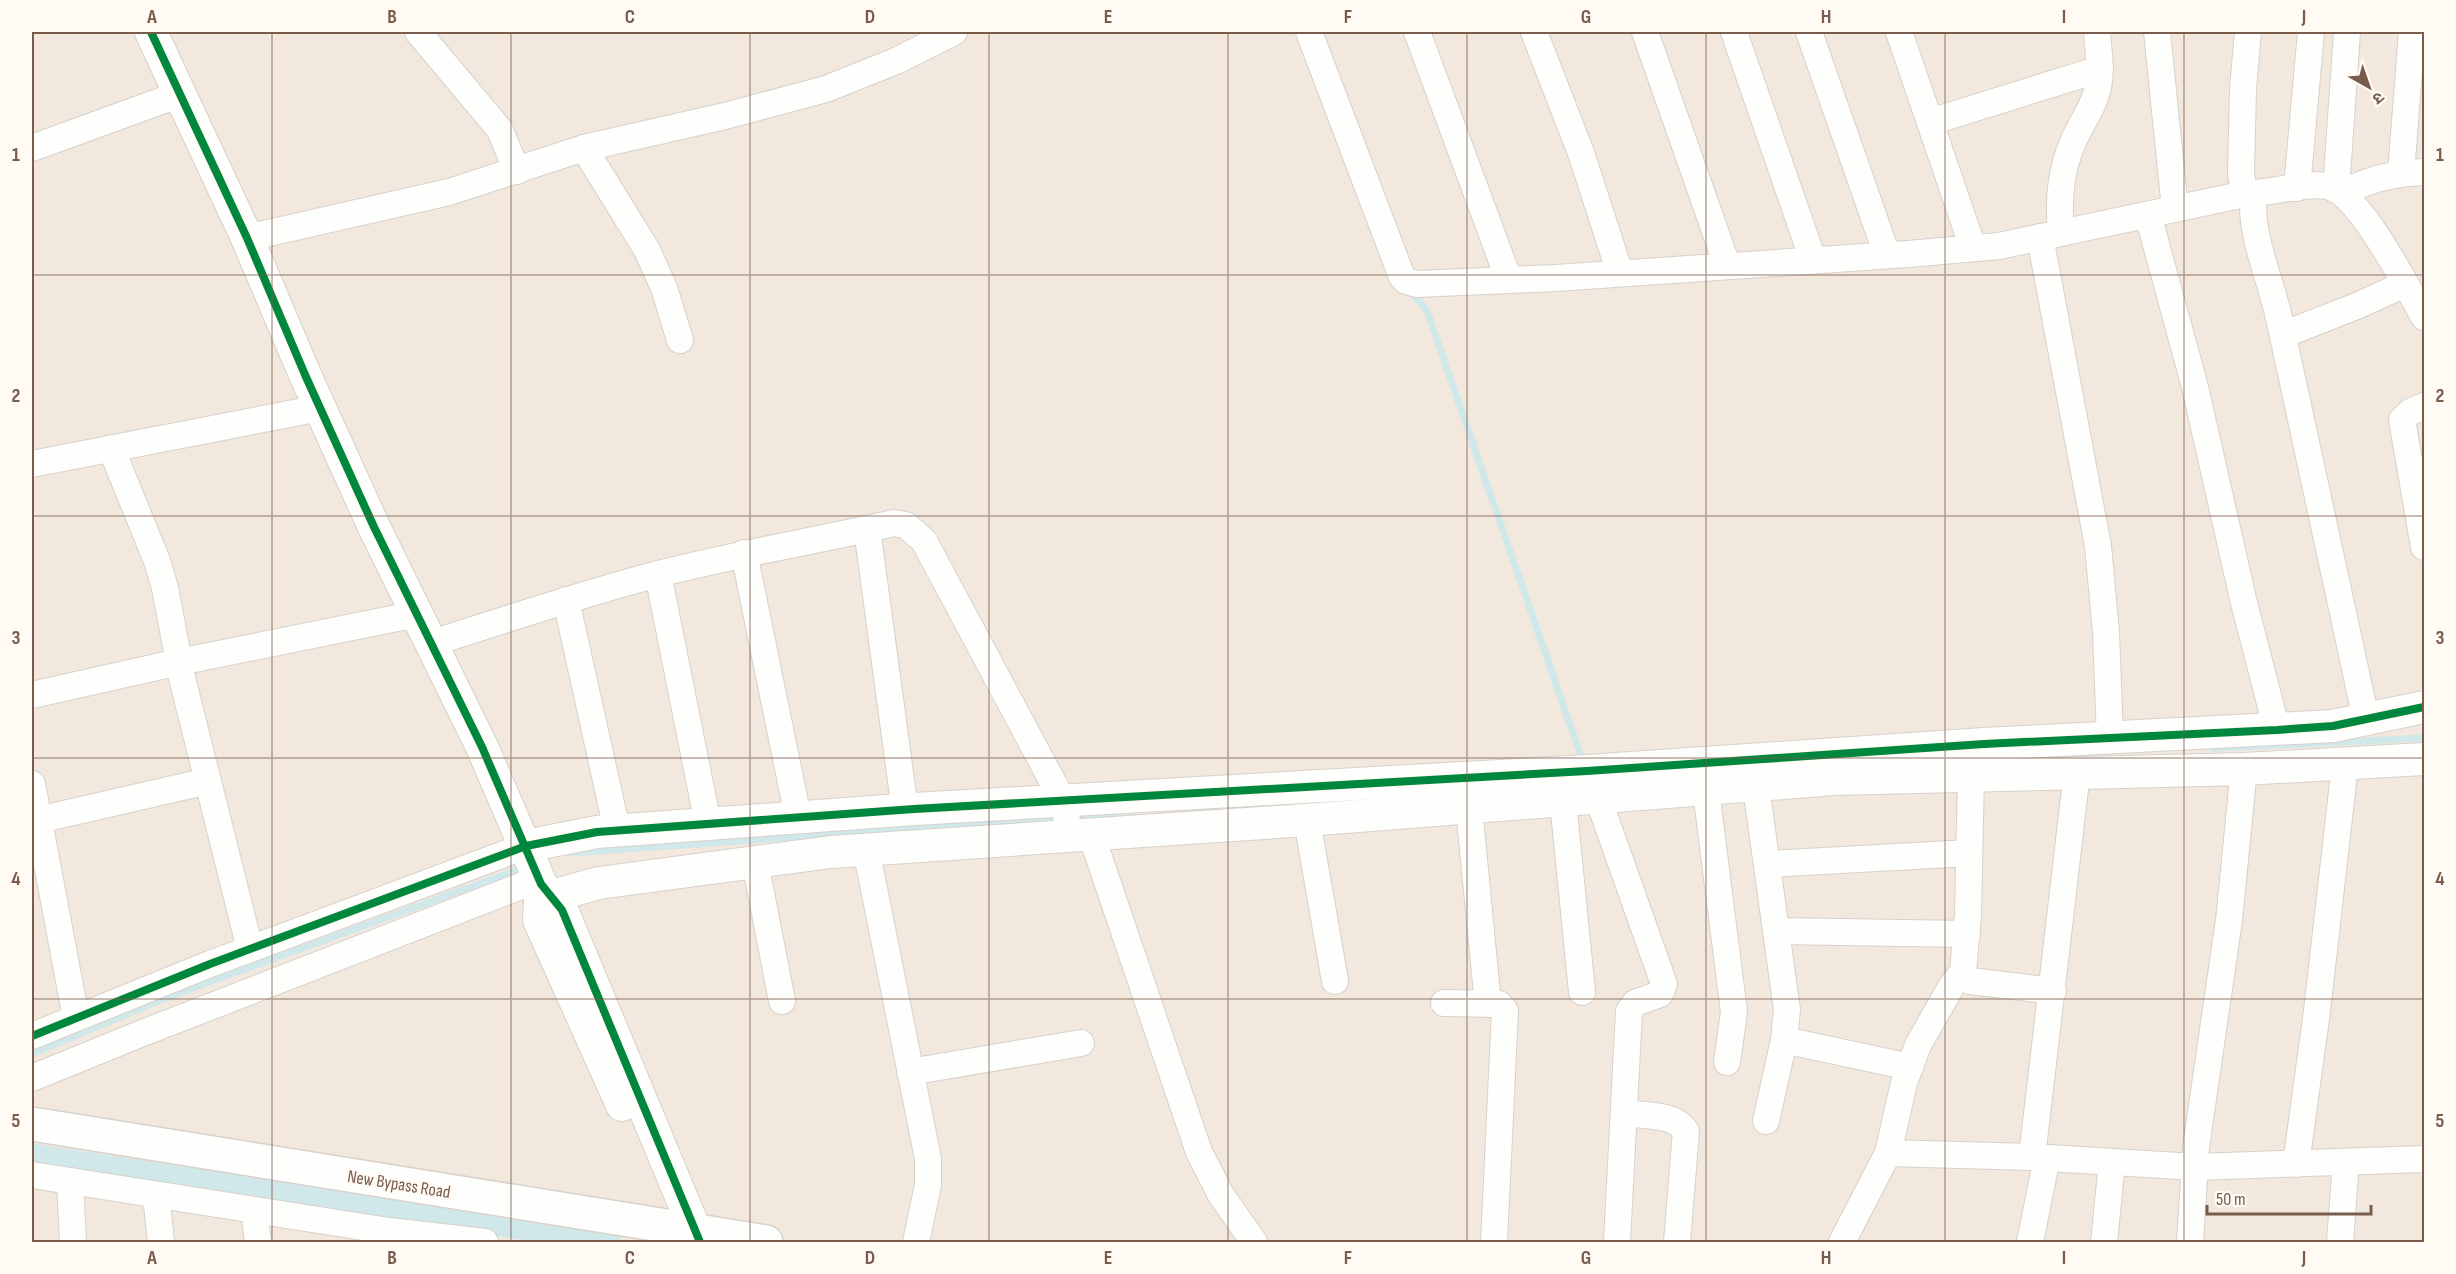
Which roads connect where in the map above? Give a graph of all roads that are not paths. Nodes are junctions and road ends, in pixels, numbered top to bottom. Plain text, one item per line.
1 (151, 32) edge
2 (418, 32) edge
3 (954, 32) edge
4 (1309, 32) edge
5 (1417, 32) edge
6 (1534, 32) edge
7 (1645, 32) edge
8 (1734, 32) edge
9 (1809, 32) edge
10 (1899, 32) edge
11 (2097, 32) edge
12 (2157, 32) edge
13 (2248, 32) edge
14 (2311, 32) edge
15 (2347, 32) edge
16 (2412, 32) edge
17 (2100, 69) junction
18 (180, 94) junction
19 (1930, 122) junction
20 (32, 148) edge
21 (584, 148) junction
22 (517, 171) junction
23 (2413, 173) edge
24 (2297, 188) junction
25 (2340, 191) junction
26 (2252, 193) junction
27 (2175, 209) junction
28 (2148, 215) junction
29 (2051, 235) junction
30 (247, 238) junction
31 (1972, 248) junction
32 (1887, 255) junction
33 (1812, 260) junction
34 (1727, 265) junction
35 (1620, 273) junction
36 (1509, 280) junction
37 (2405, 284) junction
38 (2424, 317) edge
39 (2283, 335) junction
40 (680, 340) dead end
41 (2424, 406) edge
42 (320, 408) junction
43 (111, 448) junction
44 (32, 464) edge
45 (867, 529) junction
46 (2424, 547) edge
47 (744, 553) junction
48 (658, 574) junction
49 (566, 600) junction
50 (417, 614) junction
51 (432, 644) junction
52 (179, 662) junction
53 (32, 695) edge
54 (2424, 707) edge
55 (2366, 719) junction
56 (2277, 730) junction
57 (2110, 738) junction
58 (2424, 759) edge
59 (2345, 765) junction
60 (2244, 769) junction
61 (2077, 772) junction
62 (1971, 775) junction
63 (208, 781) junction
64 (32, 784) edge
65 (1756, 787) junction
66 (1706, 790) junction
67 (1598, 798) junction
68 (1563, 801) junction
69 (1469, 808) junction
70 (905, 810) junction
71 (798, 818) junction
72 (38, 819) junction
73 (1307, 819) junction
74 (1071, 820) junction
75 (708, 824) junction
76 (617, 830) junction
77 (526, 846) junction
78 (866, 849) junction
79 (1969, 853) junction
80 (755, 862) junction
81 (1767, 864) junction
82 (544, 886) junction
83 (1776, 931) junction
84 (1966, 934) junction
85 (250, 950) junction
86 (1963, 971) junction
87 (1335, 981) dead end
88 (2053, 991) junction
89 (1582, 992) dead end
90 (782, 1001) dead end
91 (1444, 1003) dead end
92 (1488, 1004) junction
93 (76, 1018) junction
94 (32, 1036) edge
95 (1785, 1040) junction
96 (1081, 1044) dead end
97 (1727, 1062) dead end
98 (1910, 1067) junction
99 (910, 1072) junction
100 (32, 1078) edge
101 (1624, 1113) junction
102 (1766, 1121) dead end
103 (32, 1124) edge
104 (1888, 1153) junction
105 (2039, 1157) junction
106 (2424, 1159) edge
107 (2112, 1162) junction
108 (2346, 1162) junction
109 (2296, 1164) junction
110 (2195, 1167) junction
111 (32, 1175) edge
112 (70, 1181) junction
113 (156, 1196) junction
114 (255, 1210) junction
115 (687, 1236) edge
116 (73, 1242) edge
117 (161, 1242) edge
118 (258, 1242) edge
119 (485, 1242) edge
120 (766, 1242) edge
121 (916, 1242) edge
122 (1254, 1242) edge
123 (1494, 1242) edge
124 (1617, 1242) edge
125 (1677, 1242) edge
126 (1842, 1242) edge
127 (2030, 1242) edge
128 (2104, 1242) edge
129 (2190, 1242) edge
130 (2340, 1242) edge

1 - 18 street
2 - 22 street
3 - 21 street
4 - 36 street
5 - 36 street
6 - 35 street
7 - 34 street
8 - 33 street
9 - 32 street
10 - 19 street
11 - 17 street
12 - 27 street
13 - 26 street
14 - 24 street
15 - 25 street
16 - 23 street
17 - 19 street
17 - 29 street
18 - 20 street
18 - 30 street
19 - 31 street
21 - 22 street
21 - 40 street
22 - 30 street
23 - 25 street
24 - 25 street
24 - 26 street
25 - 37 street
26 - 27 street
26 - 39 street
27 - 28 street
28 - 29 street
28 - 56 street
29 - 31 street
29 - 57 street
30 - 42 street
31 - 32 street
32 - 33 street
33 - 34 street
34 - 35 street
35 - 36 street
37 - 38 street
37 - 39 street
39 - 55 street
41 - 46 street
42 - 43 street
42 - 50 street
43 - 44 street
43 - 52 street
45 - 47 street
45 - 70 street
45 - 74 street
47 - 48 street
47 - 71 street
48 - 49 street
48 - 75 street
49 - 51 street
49 - 76 street
50 - 51 street
50 - 52 street
51 - 77 street
52 - 53 street
52 - 63 street
54 - 55 street
55 - 56 street
56 - 57 street
57 - 74 street
58 - 59 street
59 - 60 street
59 - 109 street
60 - 61 street
60 - 110 street
61 - 62 street
61 - 88 street
62 - 65 street
62 - 79 street
63 - 72 street
63 - 85 street
64 - 72 street
65 - 66 street
65 - 81 street
66 - 67 street
66 - 97 street
67 - 68 street
67 - 101 street
68 - 69 street
68 - 89 street
69 - 73 street
69 - 92 street
70 - 71 street
70 - 74 street
71 - 75 street
72 - 93 street
73 - 74 street
73 - 87 street
74 - 78 street
74 - 122 street
75 - 76 street
76 - 77 street
77 - 82 street
77 - 85 street
78 - 80 street
78 - 99 street
79 - 81 street
79 - 84 street
80 - 82 street
80 - 90 street
81 - 83 street
82 - 100 street
82 - 115 street
83 - 84 street
83 - 95 street
84 - 86 street
85 - 93 street
86 - 88 street
86 - 98 street
88 - 105 street
91 - 92 street
92 - 123 street
93 - 94 street
95 - 98 street
95 - 102 street
96 - 99 street
98 - 104 street
99 - 121 street
101 - 124 street
101 - 125 street
103 - 115 main road, New Bypass Road
104 - 105 street
104 - 126 street
105 - 107 street
105 - 127 street
106 - 108 street
107 - 110 street
107 - 128 street
108 - 109 street
108 - 130 street
109 - 110 street
110 - 129 street
111 - 112 street
112 - 113 street
112 - 116 street
113 - 114 street
113 - 117 street
114 - 118 street
114 - 119 street
115 - 120 main road, New Bypass Road

